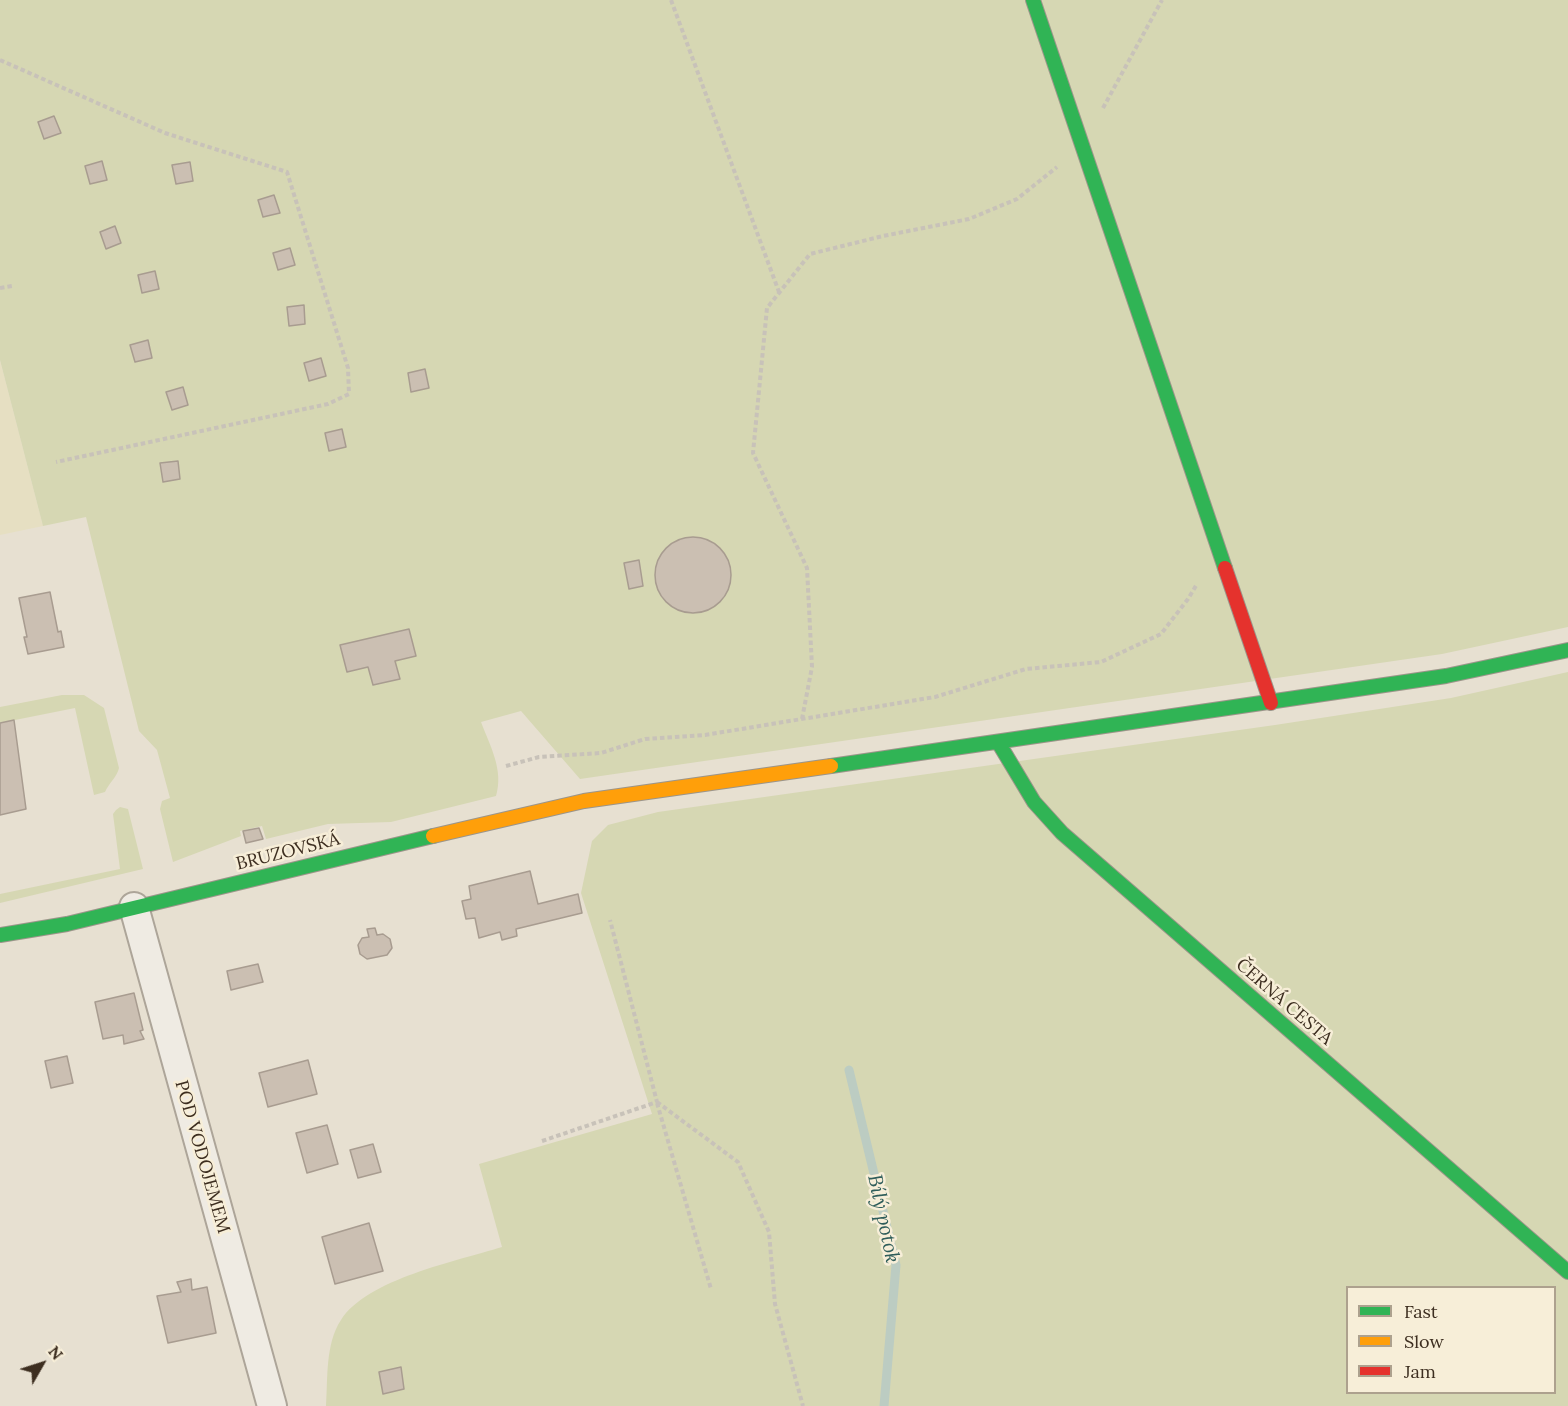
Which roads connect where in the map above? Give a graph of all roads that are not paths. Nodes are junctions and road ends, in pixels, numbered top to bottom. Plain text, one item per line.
1 (1033, 0) edge
2 (1568, 650) edge
3 (1271, 703) junction
4 (998, 742) junction
5 (134, 908) junction
6 (0, 935) edge
7 (1568, 1272) edge
8 (272, 1406) edge

1 - 3 main road
2 - 3 main road, BRUZOVSKÁ
3 - 4 main road, BRUZOVSKÁ
4 - 5 main road, BRUZOVSKÁ
4 - 7 main road, ČERNÁ CESTA
5 - 6 main road, BRUZOVSKÁ
5 - 8 street, POD VODOJEMEM

